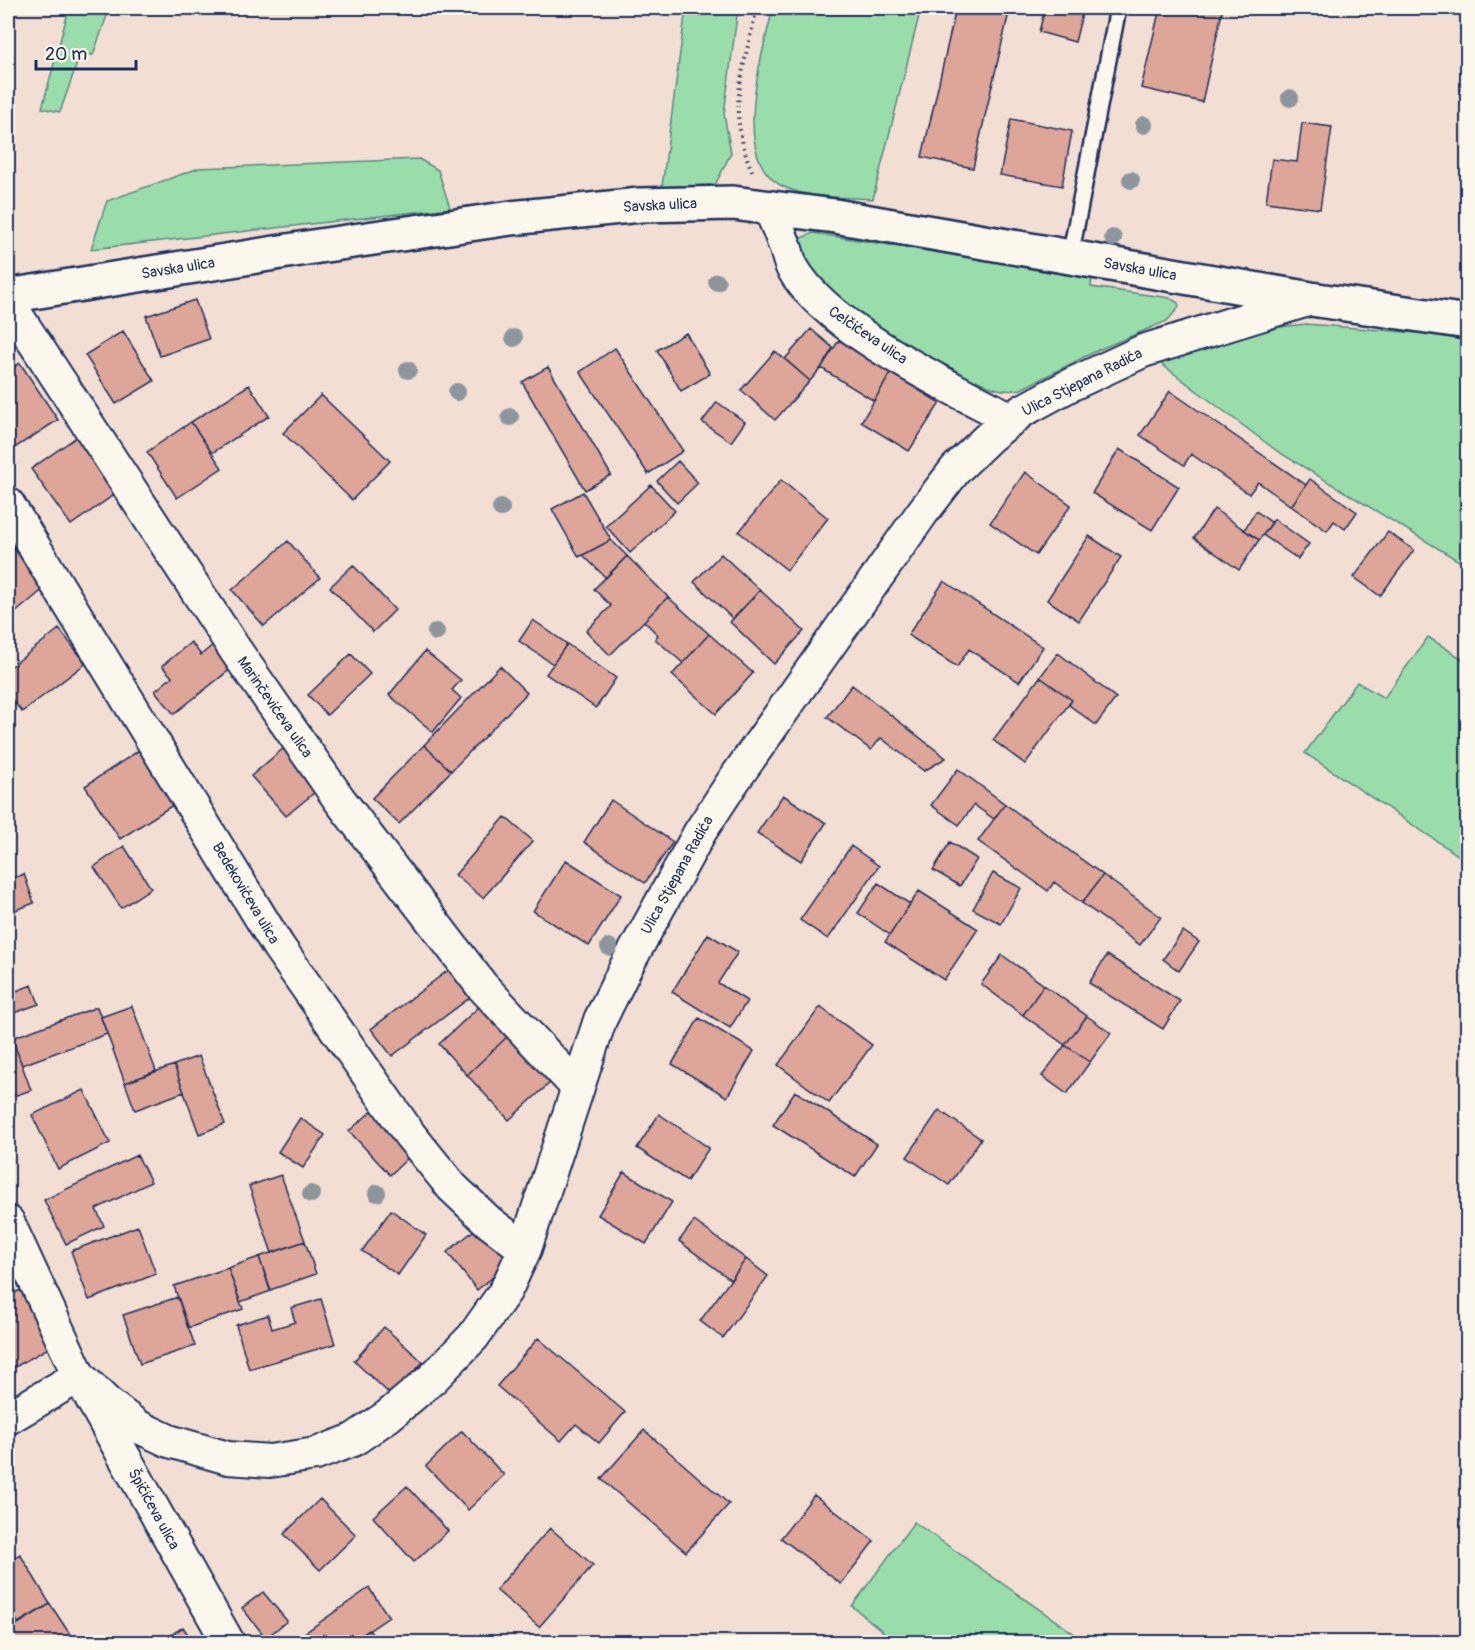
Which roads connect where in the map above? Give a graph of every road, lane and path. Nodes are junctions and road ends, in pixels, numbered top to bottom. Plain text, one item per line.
1 (757, 8) edge
2 (1118, 8) edge
3 (769, 207) junction
4 (1070, 257) junction
5 (8, 296) edge
6 (1311, 299) junction
7 (8, 302) edge
8 (1467, 322) edge
9 (1011, 419) junction
10 (8, 504) edge
11 (577, 1088) junction
12 (8, 1222) edge
13 (525, 1250) junction
14 (79, 1376) junction
15 (8, 1418) edge
16 (228, 1642) edge

1 - 3 path
2 - 4 lane
3 - 4 street, Savska ulica
3 - 5 street, Savska ulica
3 - 9 street, Celčićeva ulica
4 - 6 street, Savska ulica
6 - 8 street, Ulica Stjepana Radića
6 - 9 street, Ulica Stjepana Radića
7 - 11 street, Marinčevićeva ulica
9 - 11 street, Ulica Stjepana Radića
10 - 13 street, Bedekovićeva ulica
11 - 13 street, Ulica Stjepana Radića
12 - 14 street, Špičićeva ulica
13 - 14 street, Ulica Stjepana Radića
14 - 15 street
14 - 16 street, Špičićeva ulica

